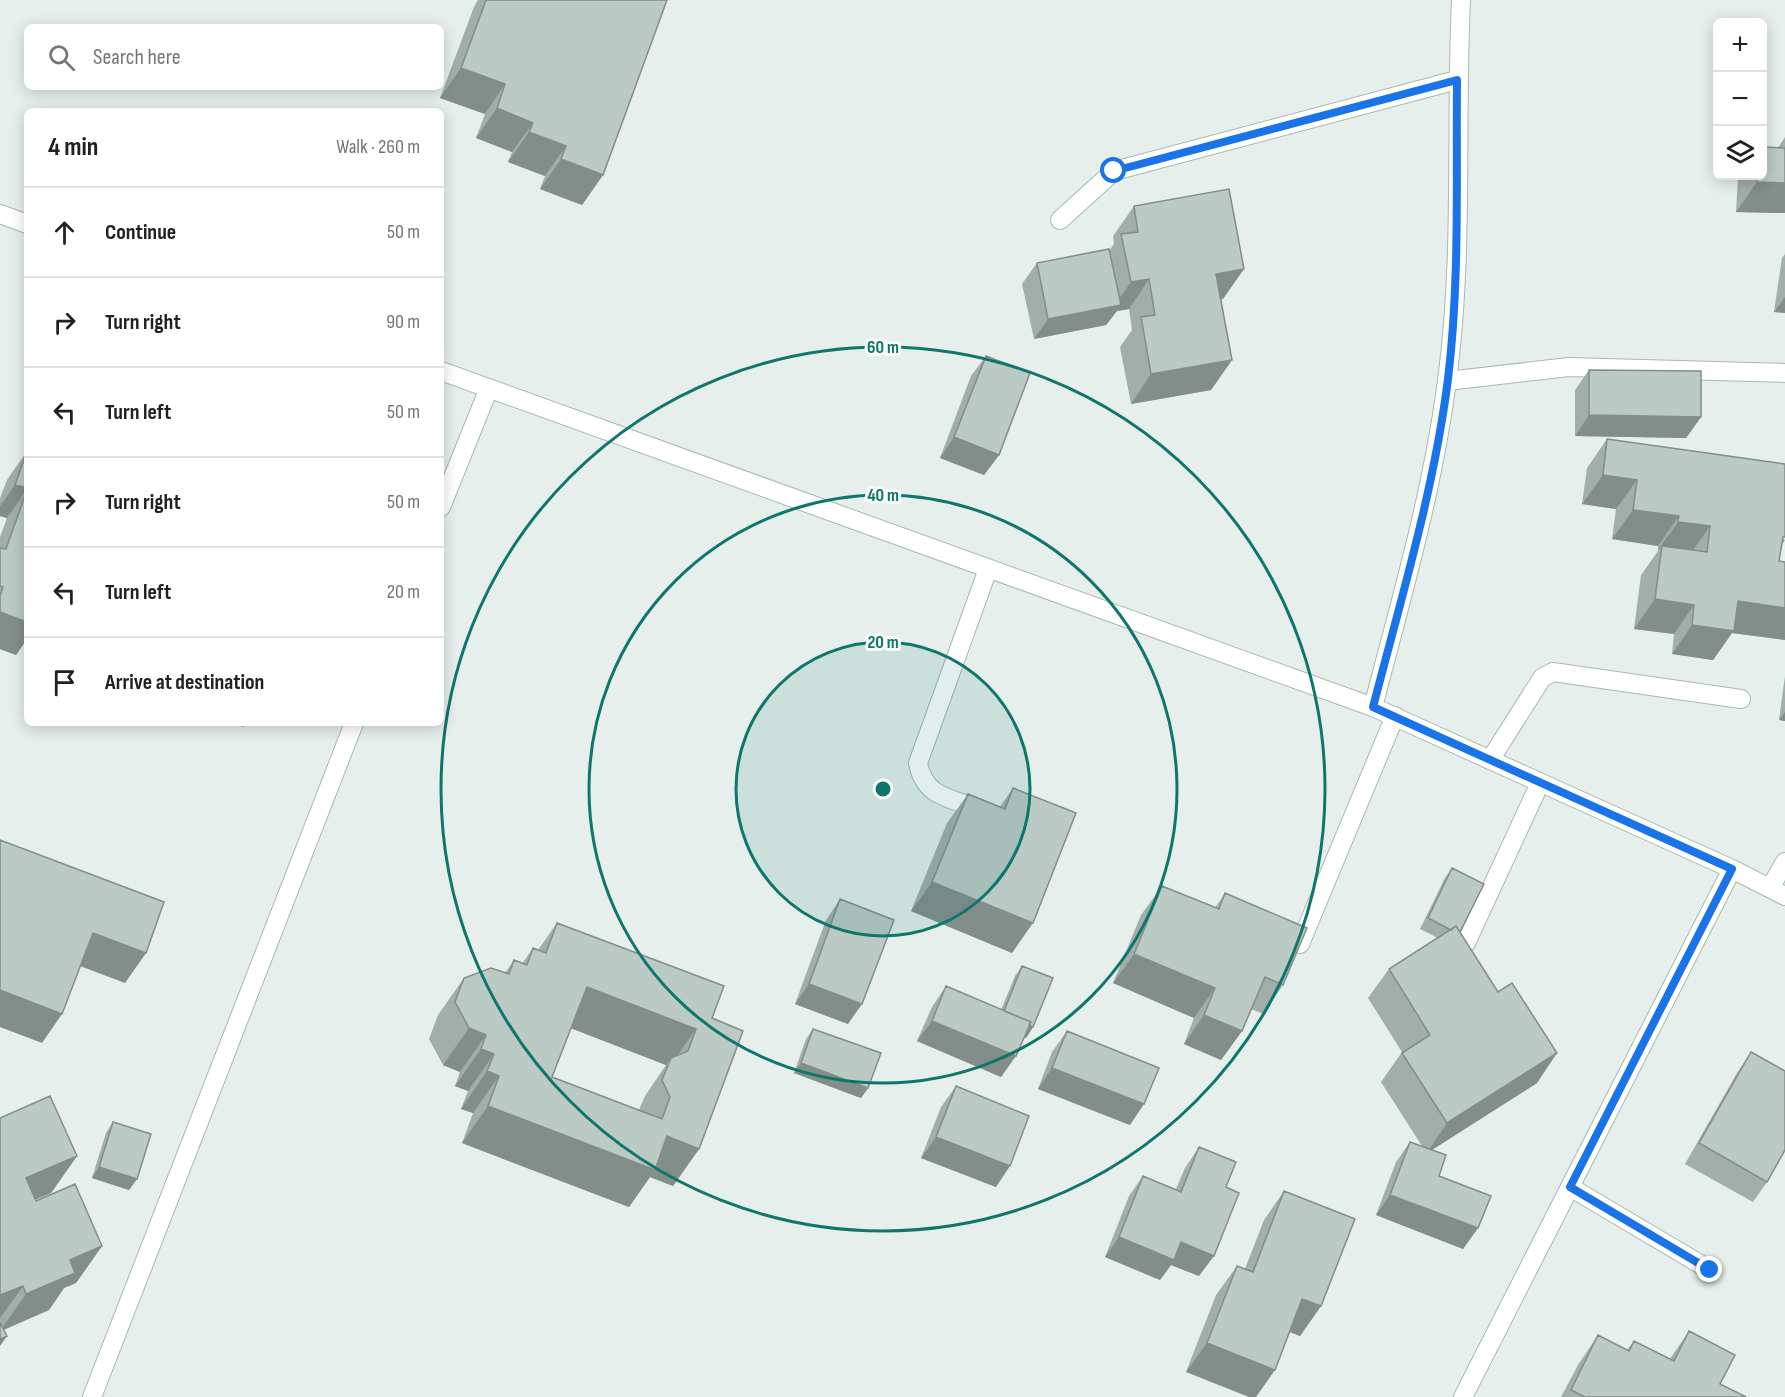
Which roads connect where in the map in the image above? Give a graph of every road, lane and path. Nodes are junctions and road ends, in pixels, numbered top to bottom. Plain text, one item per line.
1 (1461, 0) edge
2 (1457, 80) junction
3 (0, 214) edge
4 (1060, 220) dead end
5 (24, 223) edge
6 (444, 372) edge
7 (1785, 373) edge
8 (1447, 381) junction
9 (489, 388) junction
10 (444, 500) edge
11 (988, 569) junction
12 (1741, 699) dead end
13 (1373, 707) junction
14 (1395, 716) junction
15 (353, 726) edge
16 (1490, 760) junction
17 (1540, 783) junction
18 (979, 809) edge
19 (1785, 862) edge
20 (1732, 869) junction
21 (1778, 892) edge
22 (1466, 942) edge
23 (1300, 944) edge
24 (1570, 1187) junction
25 (1710, 1270) dead end
26 (92, 1397) edge
27 (1463, 1397) edge

1 - 2 street
2 - 4 street
2 - 8 street
3 - 5 street
6 - 9 street
7 - 8 street
8 - 13 street
9 - 10 street
9 - 11 street
11 - 13 street
11 - 18 street
12 - 16 street
13 - 14 street
14 - 16 street
14 - 23 street
15 - 26 street
16 - 17 street
17 - 20 street
17 - 22 street
19 - 21 street
20 - 21 street
20 - 24 street
24 - 25 street
24 - 27 street

